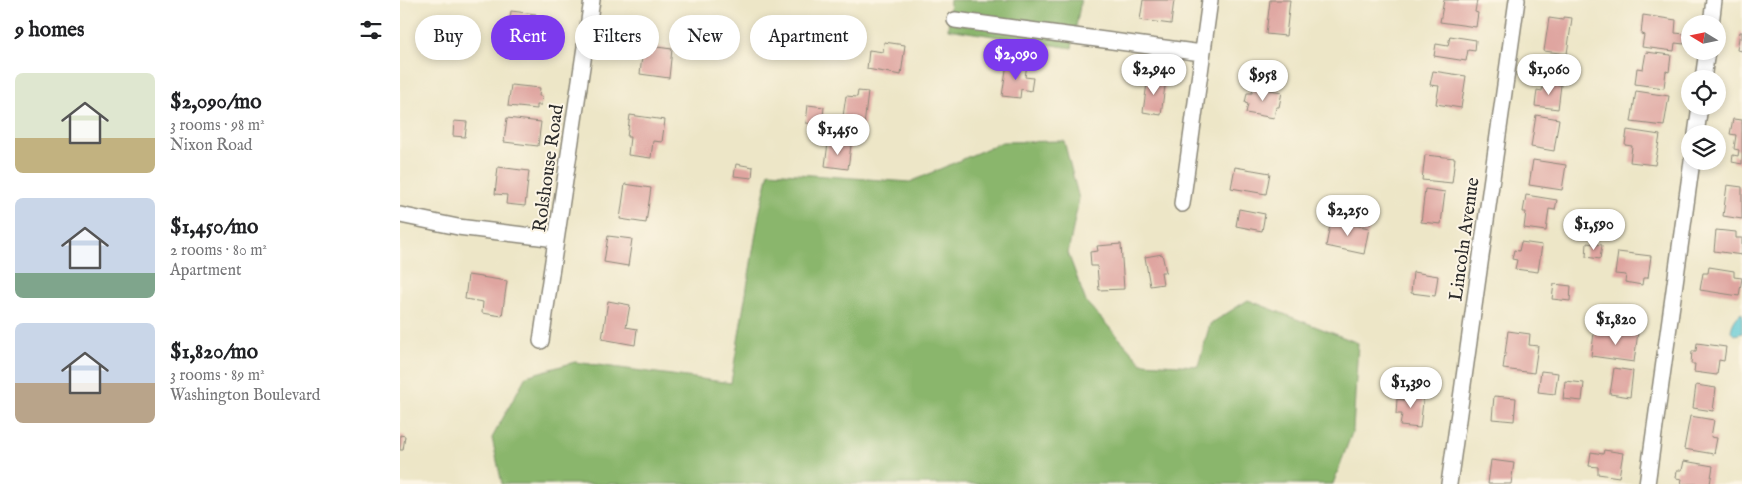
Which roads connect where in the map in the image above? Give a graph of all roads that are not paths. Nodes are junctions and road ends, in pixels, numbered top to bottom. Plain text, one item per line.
1 (592, 0) edge
2 (1210, 0) edge
3 (1517, 0) edge
4 (1714, 0) edge
5 (1712, 15) edge
6 (955, 20) dead end
7 (1202, 53) junction
8 (1691, 170) edge
9 (1182, 204) dead end
10 (400, 215) edge
11 (556, 240) junction
12 (541, 341) dead end
13 (1449, 484) edge
14 (1647, 484) edge

1 - 11 street, Rolshouse Road
2 - 7 street
3 - 13 street, Lincoln Avenue
4 - 5 street
6 - 7 street
7 - 9 street
8 - 14 street
10 - 11 street
11 - 12 street, Rolshouse Road

